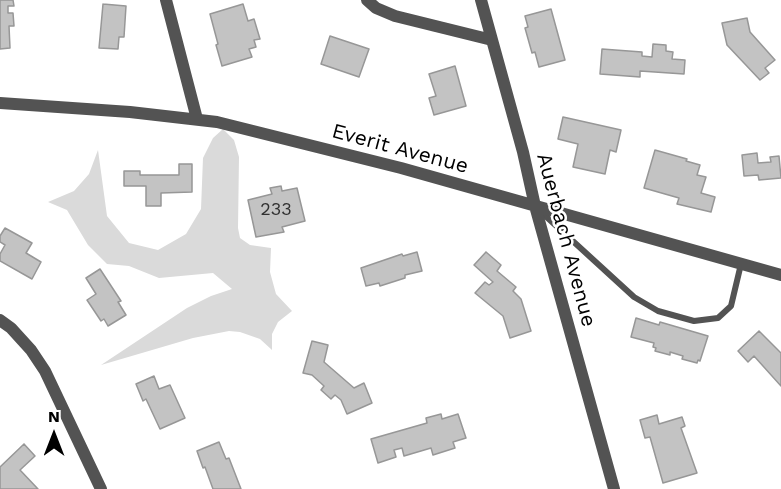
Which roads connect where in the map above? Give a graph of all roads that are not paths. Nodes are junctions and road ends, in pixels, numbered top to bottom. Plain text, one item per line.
1 (166, 0) edge
2 (367, 0) edge
3 (481, 0) edge
4 (492, 40) junction
5 (0, 103) edge
6 (197, 119) junction
7 (535, 206) junction
8 (741, 264) junction
9 (781, 275) edge
10 (0, 320) edge
11 (101, 489) edge
12 (614, 489) edge

1 - 6 street
2 - 4 street
3 - 4 street, Auerbach Avenue
4 - 7 street, Auerbach Avenue
5 - 6 street, Everit Avenue
6 - 7 street, Everit Avenue
7 - 8 street, Everit Avenue
7 - 8 lane
7 - 12 street, Auerbach Avenue
8 - 9 street, Everit Avenue
10 - 11 street

